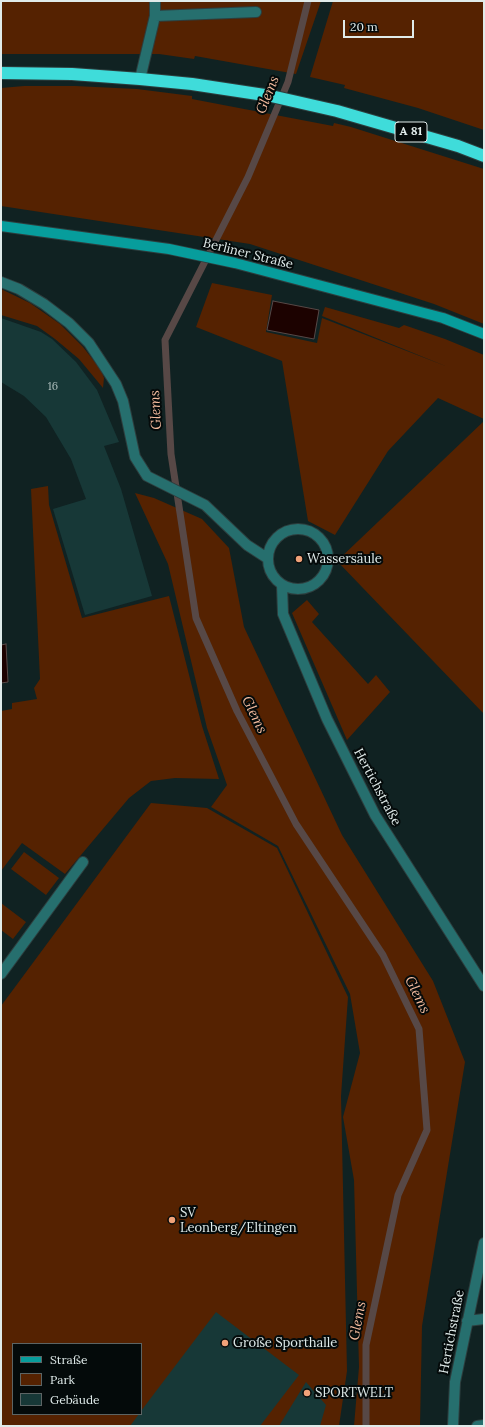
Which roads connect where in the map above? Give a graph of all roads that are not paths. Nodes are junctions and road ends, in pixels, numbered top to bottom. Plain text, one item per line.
1 (155, 1) edge
2 (256, 12) dead end
3 (155, 16) junction
4 (1, 73) edge
5 (140, 79) junction
6 (484, 156) edge
7 (1, 226) edge
8 (1, 282) edge
9 (484, 334) edge
10 (267, 558) junction
11 (282, 585) junction
12 (83, 862) dead end
13 (1, 974) edge
14 (484, 986) edge
15 (484, 1243) edge
16 (481, 1266) edge
17 (484, 1319) edge
18 (467, 1321) junction
19 (484, 1425) edge
20 (454, 1426) edge
21 (477, 1426) edge

1 - 3 lane
2 - 3 lane
3 - 5 lane
4 - 5 highway
5 - 6 highway, A 81
7 - 9 main road, Berliner Straße
8 - 10 lane
10 - 11 lane
10 - 11 lane
11 - 14 lane, Hertichstraße
12 - 13 lane
15 - 16 lane, Hertichstraße
16 - 18 lane, Hertichstraße
17 - 18 lane
18 - 20 lane, Hertichstraße
19 - 21 lane

